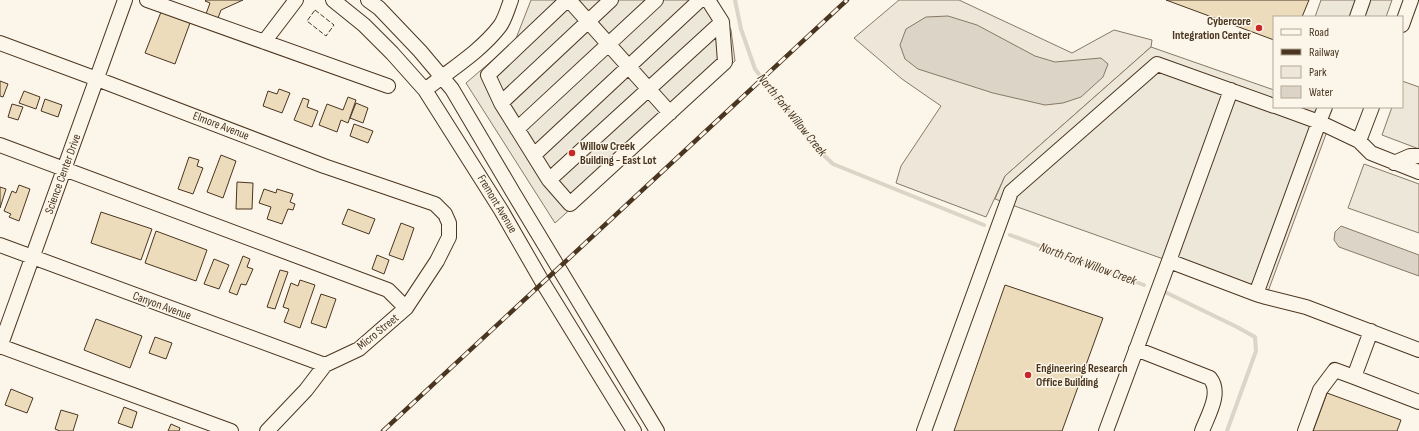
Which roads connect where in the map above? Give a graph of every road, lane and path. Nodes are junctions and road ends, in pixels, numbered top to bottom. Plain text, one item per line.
1 (126, 0) edge
2 (146, 0) edge
3 (296, 0) edge
4 (333, 0) edge
5 (368, 0) edge
6 (511, 0) edge
7 (568, 0) edge
8 (611, 0) edge
9 (656, 0) edge
10 (700, 0) edge
11 (708, 0) edge
12 (1364, 0) edge
13 (1411, 0) edge
14 (1357, 16) edge
15 (588, 22) junction
16 (722, 22) junction
17 (1403, 22) edge
18 (264, 42) junction
19 (0, 43) edge
20 (608, 44) junction
21 (629, 66) junction
22 (442, 76) junction
23 (97, 79) junction
24 (388, 86) dead end
25 (649, 89) junction
26 (425, 90) junction
27 (1232, 90) junction
28 (501, 103) junction
29 (1273, 106) edge
30 (1281, 108) edge
31 (1325, 108) edge
32 (1372, 108) edge
33 (670, 113) junction
34 (1319, 122) junction
35 (517, 129) junction
36 (1359, 141) junction
37 (0, 145) edge
38 (534, 155) junction
39 (1419, 156) edge
40 (1394, 163) junction
41 (65, 168) junction
42 (1419, 172) edge
43 (549, 180) junction
44 (441, 210) joint
45 (0, 245) edge
46 (32, 257) junction
47 (1169, 261) junction
48 (1256, 294) junction
49 (406, 308) junction
50 (1371, 332) junction
51 (0, 347) edge
52 (1136, 349) junction
53 (1419, 350) edge
54 (325, 365) junction
55 (1354, 377) junction
56 (1419, 402) edge
57 (231, 431) edge
58 (267, 431) edge
59 (634, 431) edge
60 (657, 431) edge
61 (924, 431) edge
62 (1106, 431) edge
63 (1202, 431) edge
64 (1305, 431) edge

1 - 23 street, Science Center Drive
2 - 18 street
3 - 18 street
4 - 26 street, Fremont Avenue
5 - 22 street, Fremont Avenue
6 - 22 street
7 - 15 street
7 - 28 street
8 - 15 street
9 - 20 street
10 - 21 street
11 - 16 street
12 - 14 street
13 - 17 street
15 - 20 street
15 - 28 street
16 - 25 street
16 - 33 street
18 - 24 street
19 - 23 street, Elmore Avenue
20 - 21 street
20 - 35 street
21 - 25 street
21 - 38 street
22 - 26 street
22 - 60 street, Fremont Avenue
23 - 41 street, Science Center Drive
23 - 44 street, Elmore Avenue
25 - 33 street
25 - 43 street
26 - 59 street, Fremont Avenue
27 - 29 street
27 - 47 street
27 - 61 street
28 - 35 street
30 - 34 street
31 - 34 street
32 - 36 street
33 - 43 street
34 - 36 street
34 - 48 street
35 - 38 street
36 - 40 street
37 - 41 street
38 - 43 street
39 - 40 street
40 - 42 street
41 - 46 street, Science Center Drive
41 - 49 street
44 - 49 street, Micro Street
45 - 46 street, Canyon Avenue
46 - 51 street, Science Center Drive
46 - 54 street, Canyon Avenue
47 - 48 street
47 - 52 street
48 - 50 street
49 - 54 street, Micro Street
50 - 53 street
50 - 55 street
51 - 57 street
52 - 62 street
52 - 63 street
54 - 58 street, Micro Street
55 - 56 street
55 - 64 street

